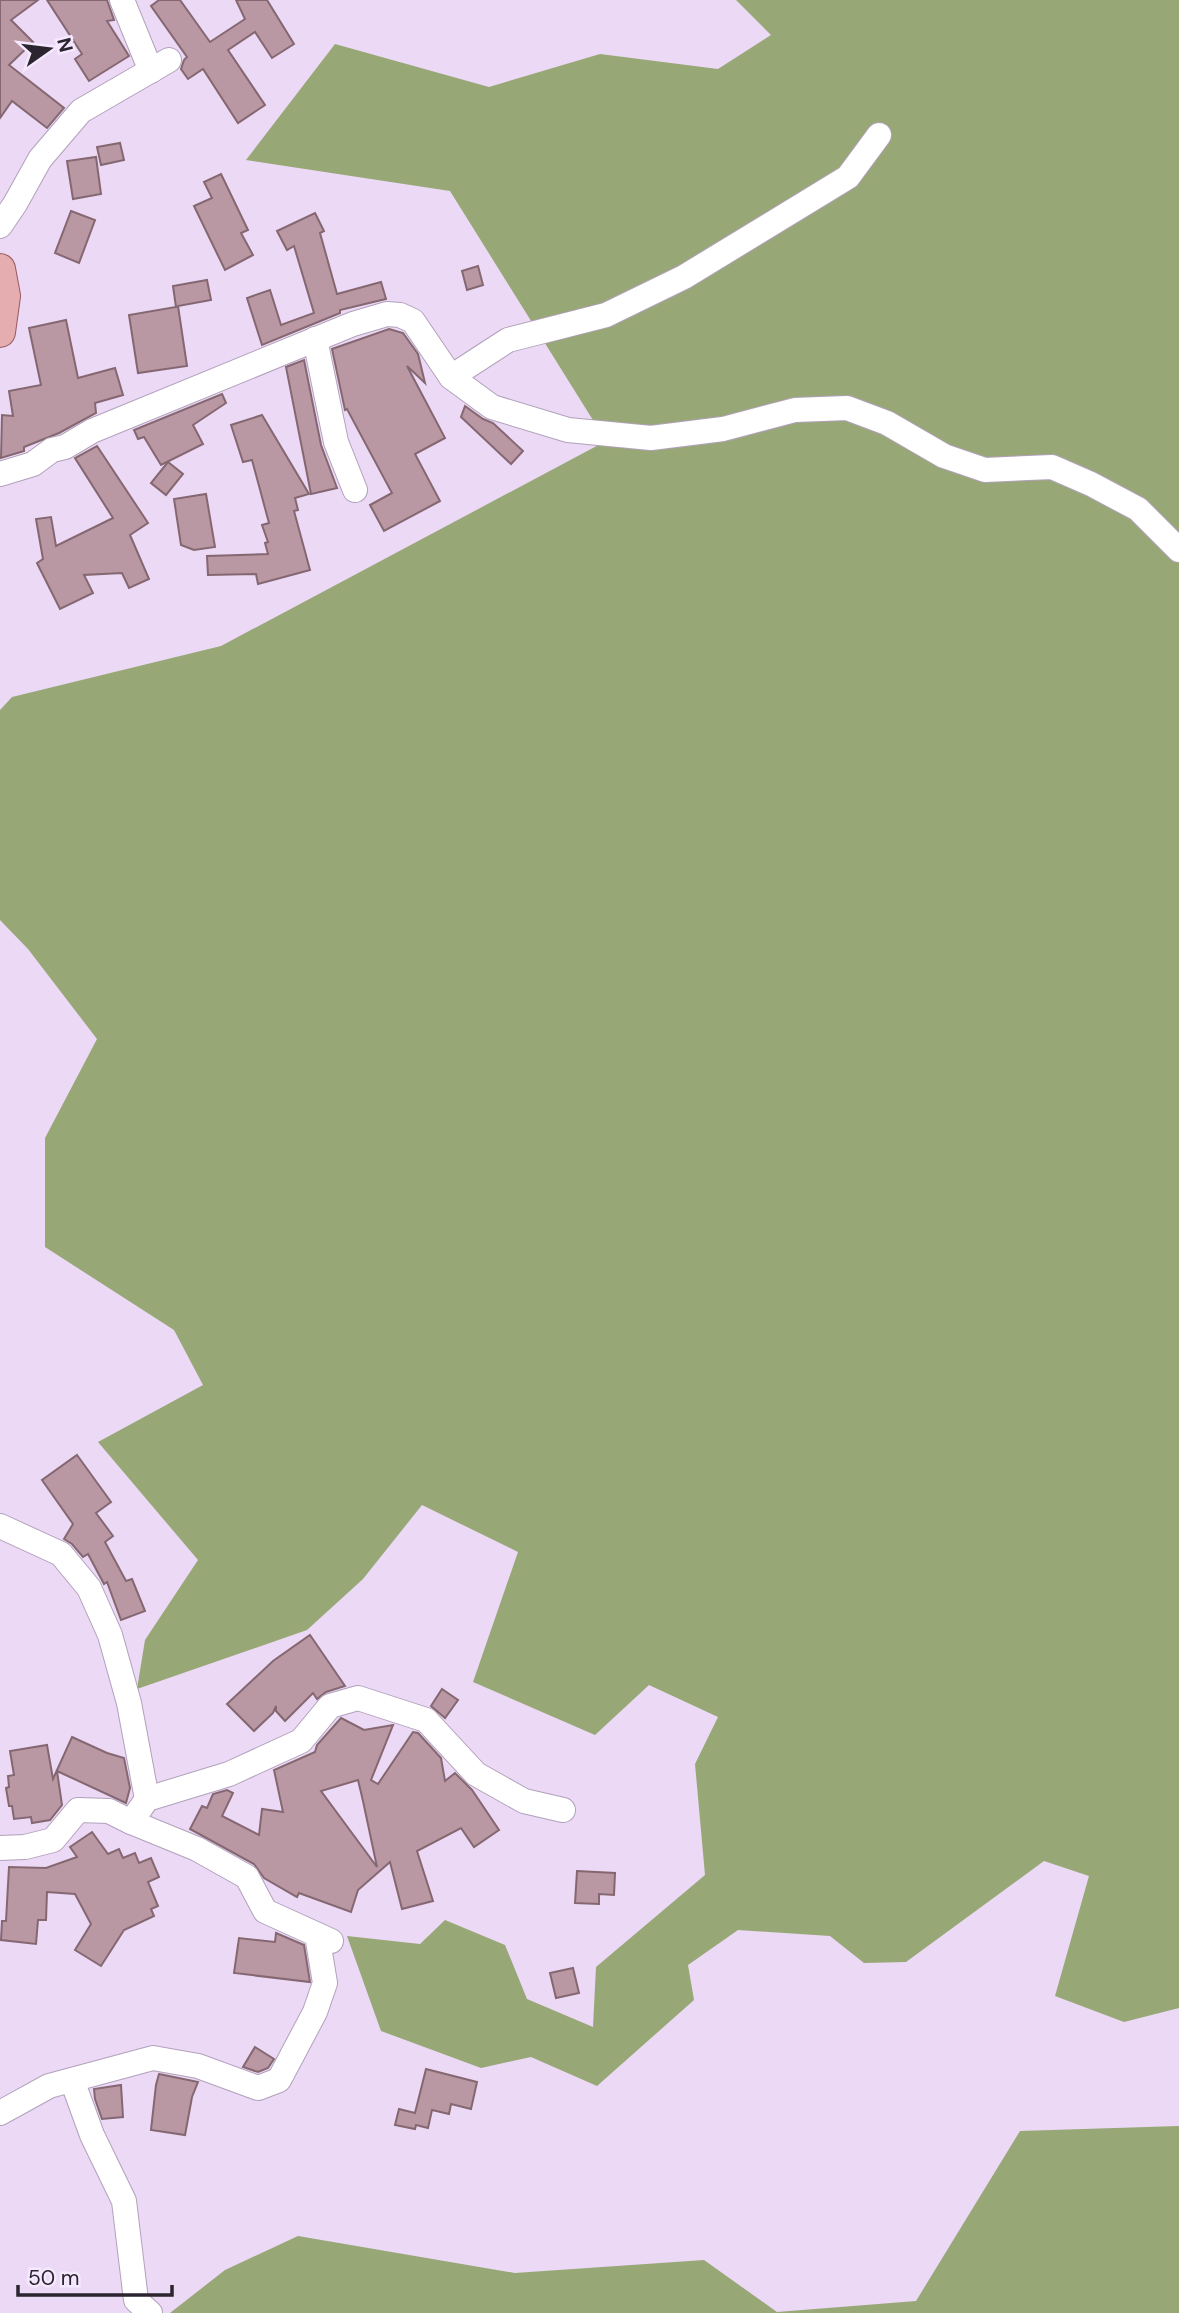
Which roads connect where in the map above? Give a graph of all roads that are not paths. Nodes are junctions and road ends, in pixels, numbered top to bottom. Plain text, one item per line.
1 (122, 0) edge
2 (879, 135) dead end
3 (0, 226) edge
4 (0, 269) edge
5 (0, 332) edge
6 (315, 340) junction
7 (451, 377) junction
8 (0, 474) edge
9 (355, 490) dead end
10 (1179, 550) edge
11 (0, 1526) edge
12 (147, 1799) junction
13 (563, 1810) dead end
14 (131, 1822) junction
15 (0, 1848) edge
16 (72, 2080) junction
17 (0, 2113) edge
18 (150, 2313) edge

1 - 3 street
2 - 7 street
4 - 5 main road
6 - 7 street
6 - 8 street
6 - 9 street
7 - 10 street
11 - 12 street
12 - 13 street
12 - 14 street
14 - 15 street
14 - 16 street
16 - 17 street
16 - 18 street

